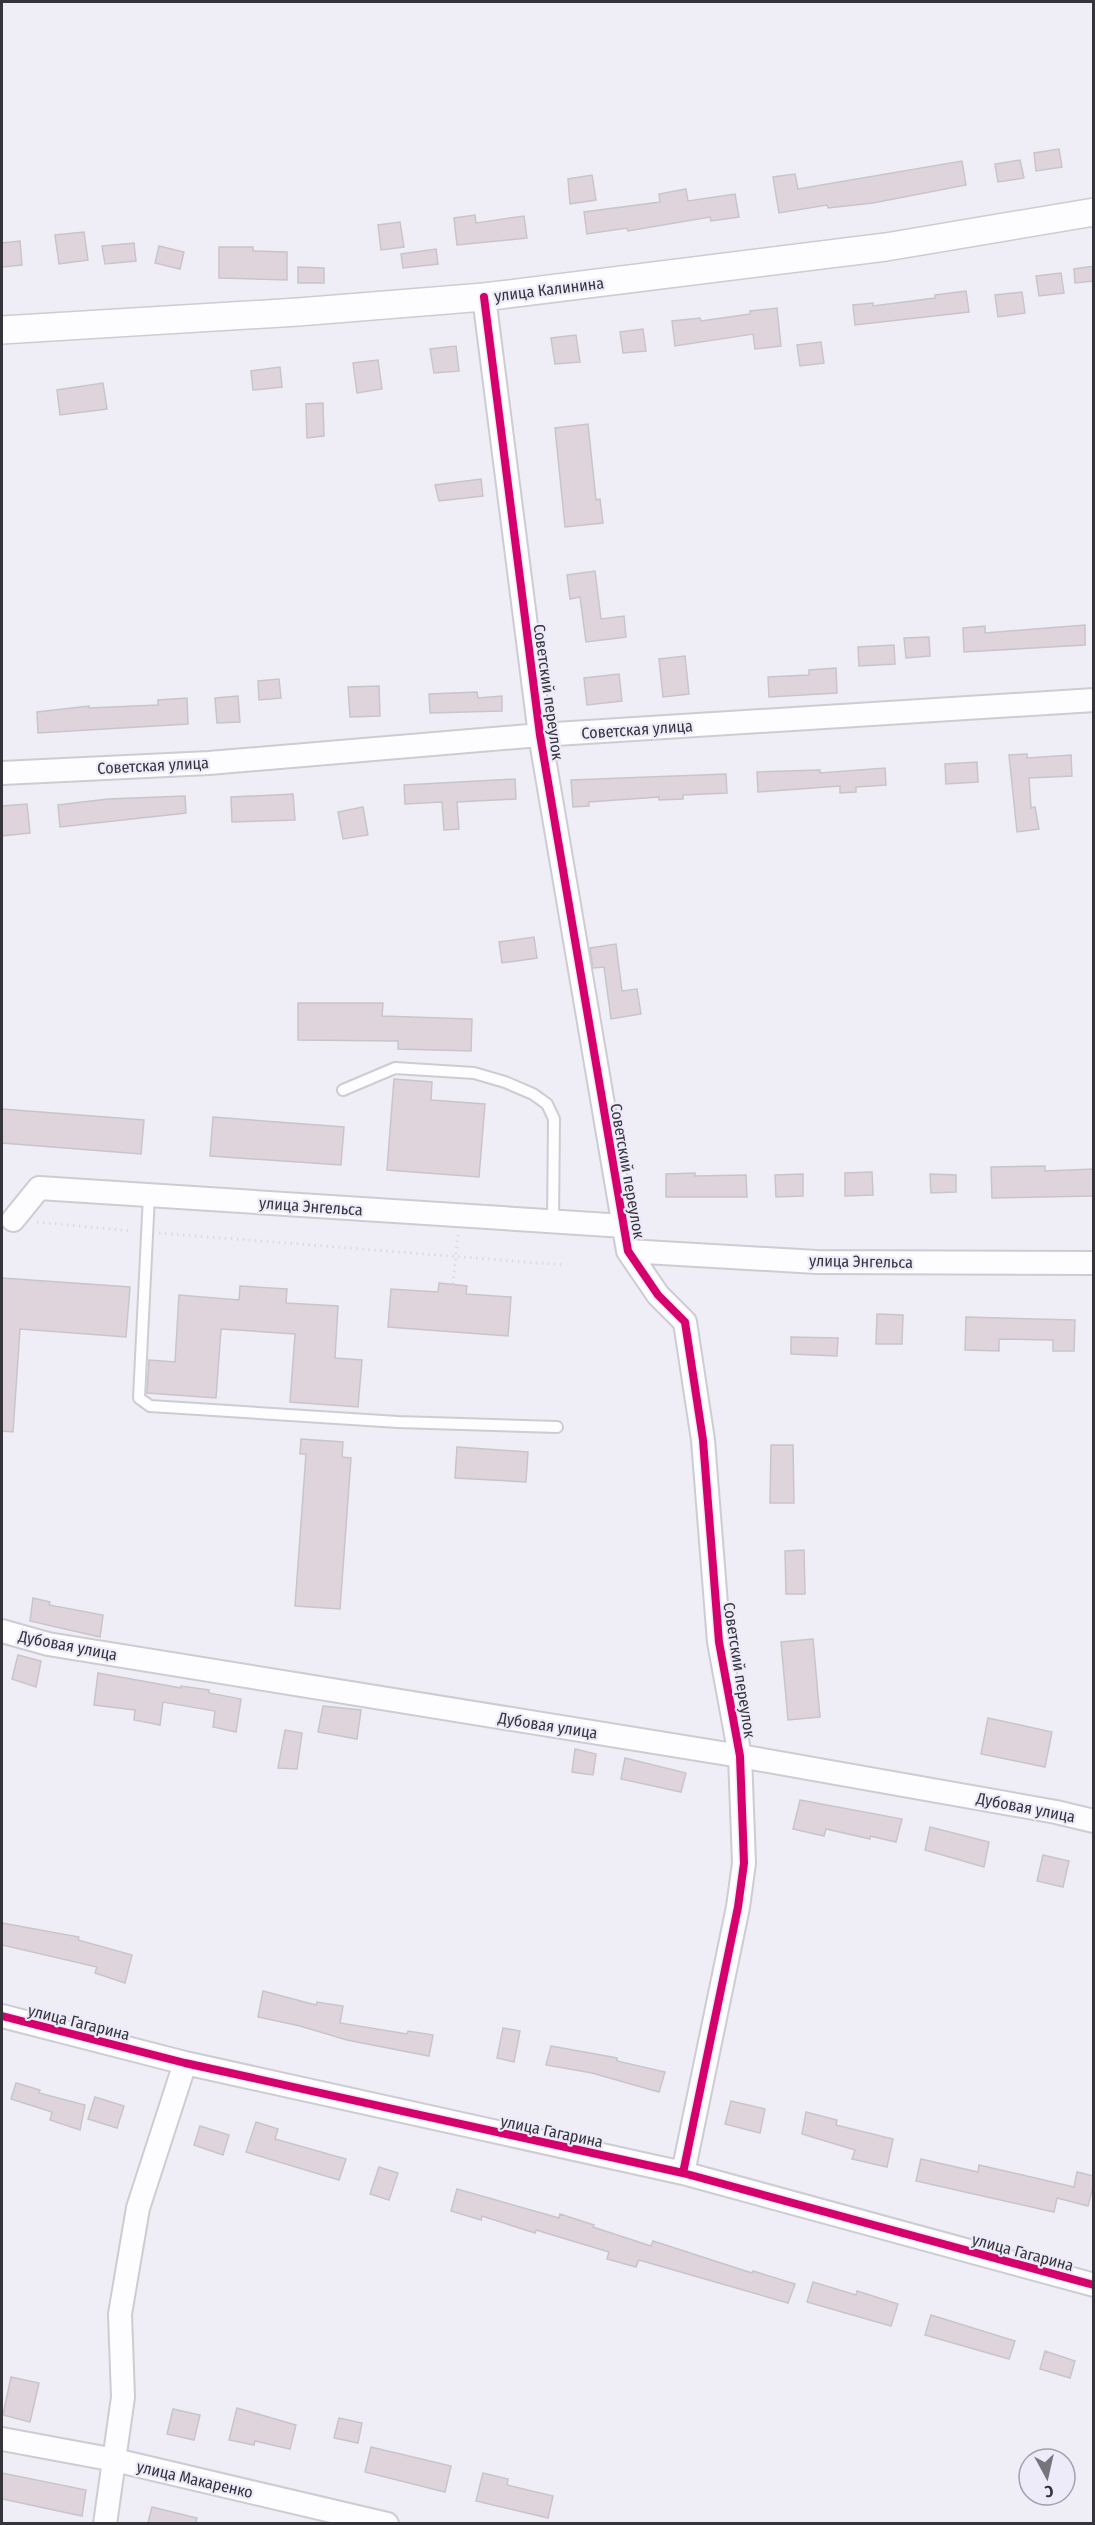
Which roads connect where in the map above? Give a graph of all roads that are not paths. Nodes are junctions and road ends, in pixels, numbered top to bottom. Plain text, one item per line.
1 (1094, 212) edge
2 (484, 297) junction
3 (2, 330) edge
4 (1094, 700) edge
5 (540, 735) junction
6 (2, 773) edge
7 (343, 1090) dead end
8 (149, 1195) junction
9 (13, 1220) road end
10 (553, 1222) junction
11 (624, 1226) junction
12 (628, 1251) junction
13 (1094, 1263) edge
14 (557, 1427) dead end
15 (2, 1631) edge
16 (740, 1756) junction
17 (1094, 1821) edge
18 (2, 2016) edge
19 (185, 2063) junction
20 (682, 2173) junction
21 (1094, 2285) edge
22 (2, 2439) edge
23 (115, 2460) junction
24 (105, 2523) edge
25 (387, 2523) edge

1 - 2 street, улица Калинина
2 - 3 street, улица Калинина
2 - 5 street, Советский переулок
4 - 5 street, Советская улица
5 - 6 street, Советская улица
5 - 11 street, Советский переулок
7 - 10 lane
8 - 9 street, улица Энгельса
8 - 10 street, улица Энгельса
8 - 14 lane
10 - 11 street, улица Энгельса
11 - 12 street, Советский переулок
12 - 13 street, улица Энгельса
12 - 16 street, Советский переулок
15 - 16 street, Дубовая улица
16 - 17 street, Дубовая улица
16 - 20 street, Советский переулок
18 - 19 street, улица Гагарина
19 - 20 street, улица Гагарина
19 - 23 street
20 - 21 street, улица Гагарина
22 - 23 street, улица Макаренко
23 - 24 street
23 - 25 street, улица Макаренко

